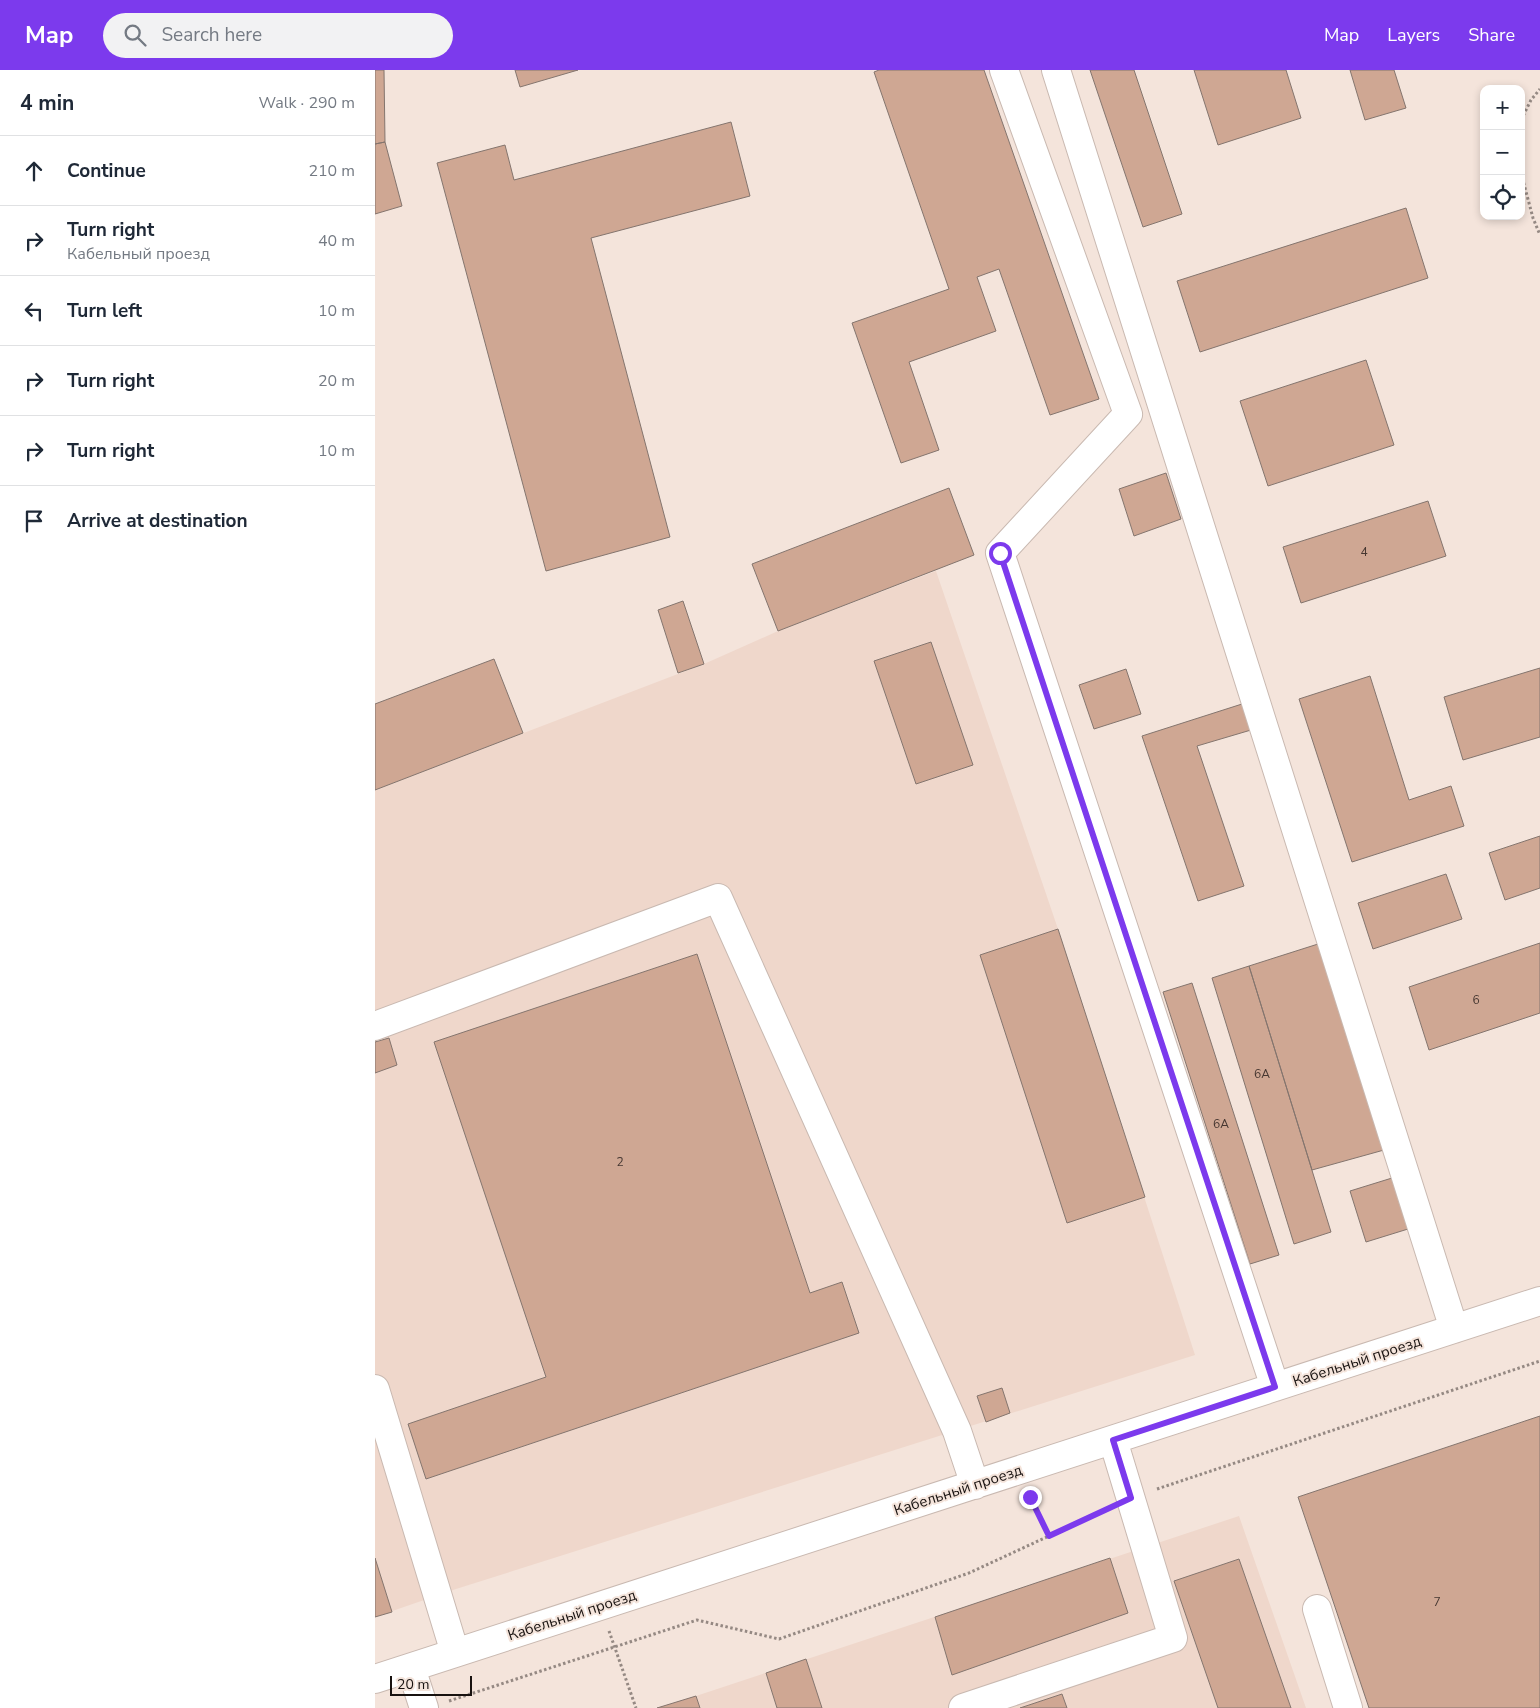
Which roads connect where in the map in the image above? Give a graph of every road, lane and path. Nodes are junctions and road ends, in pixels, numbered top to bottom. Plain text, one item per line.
1 (1004, 70) edge
2 (1057, 70) edge
3 (1540, 89) edge
4 (1525, 112) edge
5 (1522, 175) edge
6 (1540, 235) edge
7 (375, 1026) edge
8 (1540, 1301) edge
9 (1454, 1329) junction
10 (1540, 1361) edge
11 (1275, 1387) junction
12 (375, 1389) edge
13 (1113, 1440) junction
14 (975, 1485) junction
15 (1030, 1497) dead end
16 (1131, 1498) junction
17 (1049, 1536) junction
18 (601, 1606) junction
19 (1317, 1609) dead end
20 (615, 1647) junction
21 (455, 1653) junction
22 (411, 1668) junction
23 (375, 1679) edge
24 (435, 1705) edge
25 (636, 1708) edge
26 (963, 1708) edge
27 (1348, 1708) edge

1 - 11 street
2 - 9 street
3 - 4 path
5 - 6 path
7 - 14 street
8 - 9 street, Кабельный проезд
9 - 11 street, Кабельный проезд
10 - 16 path
11 - 13 street, Кабельный проезд
12 - 21 street
13 - 14 street, Кабельный проезд
13 - 16 street
14 - 18 street, Кабельный проезд
15 - 17 path
16 - 17 path
16 - 26 street
17 - 20 path
18 - 20 path
18 - 21 street, Кабельный проезд
19 - 27 street
20 - 24 path
20 - 25 path
21 - 22 street, Кабельный проезд
22 - 23 street, Кабельный проезд
22 - 24 street

